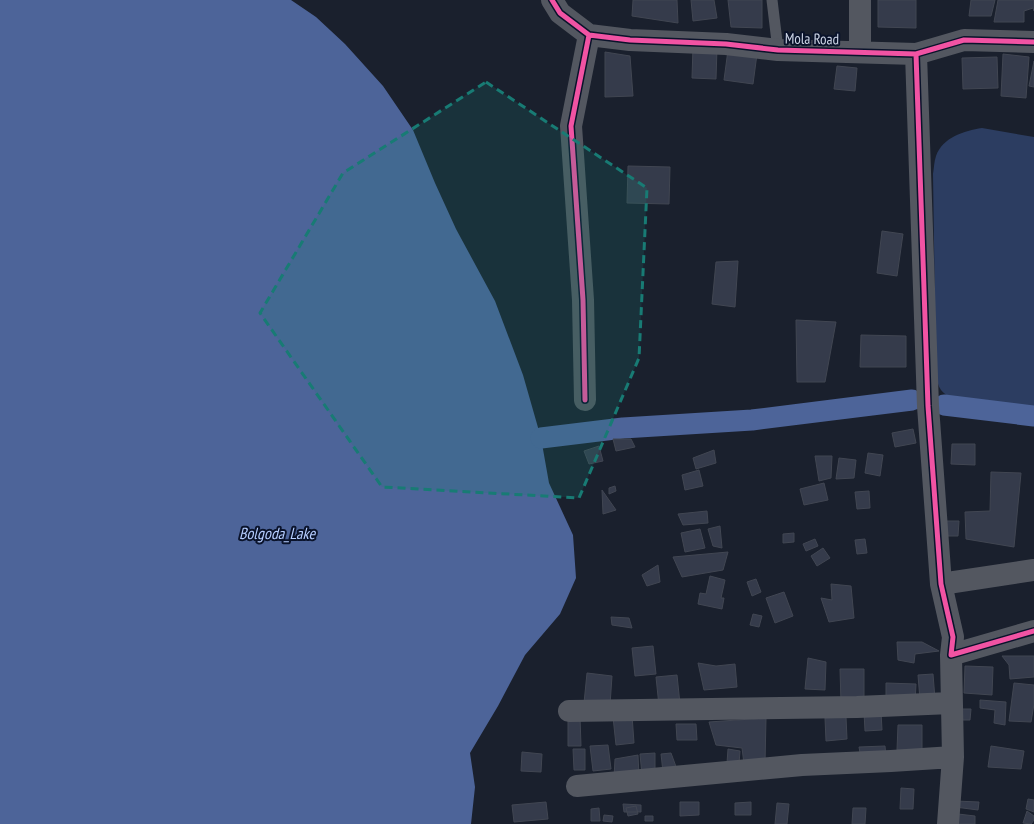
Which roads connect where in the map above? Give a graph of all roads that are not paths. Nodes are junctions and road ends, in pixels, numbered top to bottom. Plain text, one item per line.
1 (552, 0) edge
2 (772, 0) edge
3 (860, 0) edge
4 (589, 35) junction
5 (1034, 42) edge
6 (778, 50) junction
7 (860, 52) junction
8 (916, 54) junction
9 (585, 400) dead end
10 (1034, 570) edge
11 (941, 584) junction
12 (1034, 631) edge
13 (951, 655) junction
14 (951, 703) junction
15 (569, 711) dead end
16 (953, 757) junction
17 (577, 786) dead end
18 (948, 824) edge

1 - 4 street
2 - 6 lane
3 - 7 street
4 - 6 street, Mola Road
4 - 9 street
5 - 8 street, Mola Road
6 - 7 street, Mola Road
7 - 8 street, Mola Road
8 - 11 street
10 - 11 street
11 - 13 street
12 - 13 street
13 - 14 street
14 - 15 street
14 - 16 street
16 - 17 street
16 - 18 street

